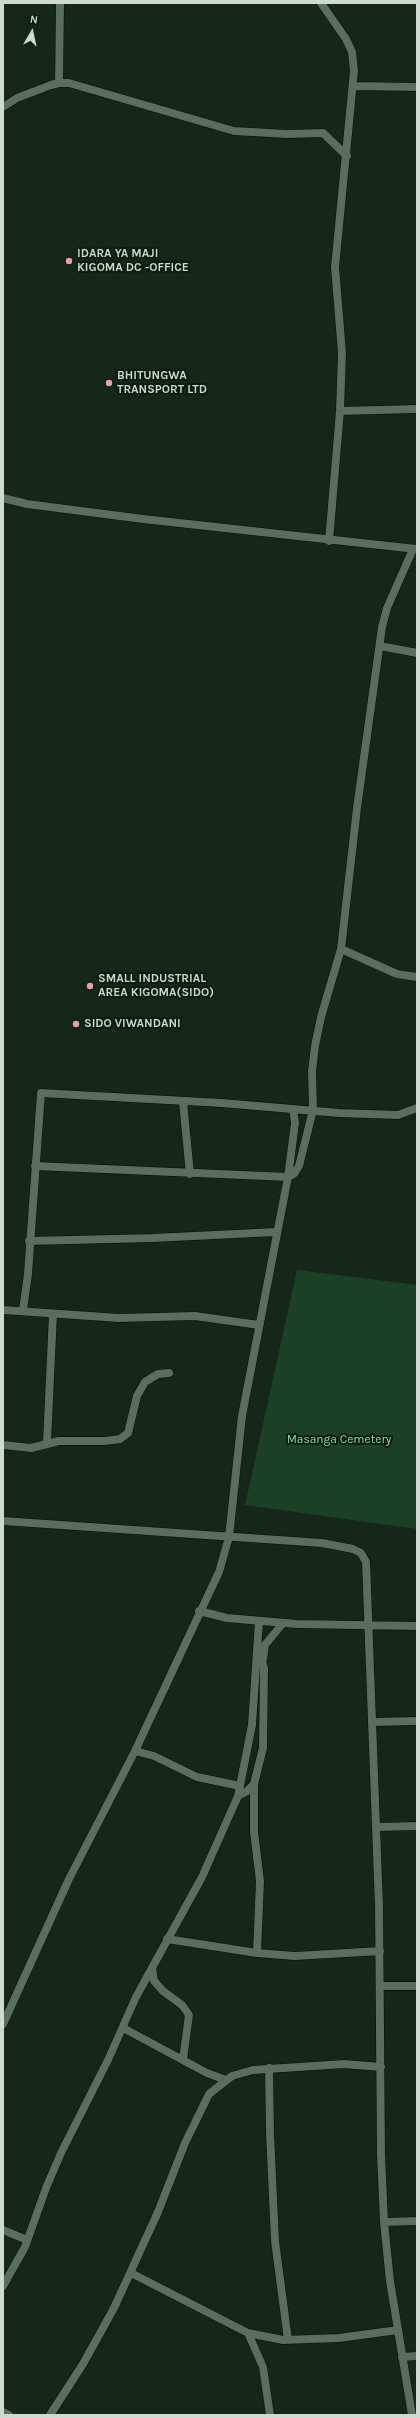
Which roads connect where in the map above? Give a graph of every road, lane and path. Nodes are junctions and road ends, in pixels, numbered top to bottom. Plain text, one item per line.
1 (60, 3) edge
2 (321, 3) edge
3 (59, 83) junction
4 (354, 86) junction
5 (417, 87) edge
6 (3, 107) edge
7 (347, 156) junction
8 (417, 409) edge
9 (340, 411) junction
10 (3, 498) edge
11 (329, 541) junction
12 (415, 549) edge
13 (380, 646) junction
14 (417, 652) edge
15 (341, 948) junction
16 (417, 978) edge
17 (183, 1102) junction
18 (417, 1108) edge
19 (293, 1109) junction
20 (313, 1110) junction
21 (35, 1166) junction
22 (190, 1174) junction
23 (288, 1177) junction
24 (276, 1232) junction
25 (29, 1241) junction
26 (3, 1310) edge
27 (23, 1310) junction
28 (53, 1314) junction
29 (259, 1325) junction
30 (169, 1373) dead end
31 (47, 1442) junction
32 (3, 1445) edge
33 (3, 1521) edge
34 (229, 1537) junction
35 (199, 1611) junction
36 (259, 1621) junction
37 (283, 1623) junction
38 (369, 1626) junction
39 (417, 1626) edge
40 (258, 1647) junction
41 (263, 1662) junction
42 (417, 1721) edge
43 (372, 1722) junction
44 (135, 1751) junction
45 (254, 1784) junction
46 (240, 1786) junction
47 (238, 1796) junction
48 (417, 1826) edge
49 (376, 1827) junction
50 (167, 1939) junction
51 (380, 1951) junction
52 (257, 1953) junction
53 (152, 1968) junction
54 (381, 1986) junction
55 (417, 1986) edge
56 (3, 2024) edge
57 (123, 2028) junction
58 (183, 2059) junction
59 (381, 2067) junction
60 (269, 2068) junction
61 (226, 2080) junction
62 (417, 2221) edge
63 (384, 2222) junction
64 (3, 2230) edge
65 (27, 2240) junction
66 (131, 2273) junction
67 (3, 2286) edge
68 (398, 2330) junction
69 (248, 2333) junction
70 (288, 2340) junction
71 (417, 2356) edge
72 (402, 2357) junction
73 (3, 2412) edge
74 (9, 2415) edge
75 (50, 2415) edge
76 (270, 2415) edge
77 (412, 2415) edge

1 - 3 street
2 - 4 street
3 - 6 street
3 - 7 street
4 - 5 street
4 - 7 street
7 - 9 street
8 - 9 street
9 - 11 street
10 - 11 street
11 - 12 street
12 - 13 street
13 - 14 street
13 - 15 street
15 - 16 street
15 - 20 street
17 - 19 street
17 - 21 street
17 - 22 street
18 - 20 street
19 - 20 street
19 - 23 street
20 - 23 street
21 - 22 street
21 - 25 street
22 - 23 street
23 - 24 street
24 - 25 street
24 - 29 street
25 - 27 street
26 - 27 street
27 - 28 street
28 - 29 street
28 - 31 street
29 - 34 street
30 - 31 street
31 - 32 street
33 - 34 street
34 - 35 street
34 - 38 street
35 - 36 street
35 - 44 street
36 - 37 street
36 - 40 street
37 - 38 street
37 - 41 street
38 - 39 street
38 - 43 street
40 - 41 street
40 - 46 street
41 - 45 street
42 - 43 street
43 - 49 street
44 - 46 street
44 - 56 street
45 - 47 street
45 - 52 street
46 - 47 street
47 - 50 street
48 - 49 street
49 - 51 street
50 - 52 street
50 - 53 street
51 - 52 street
51 - 54 street
53 - 57 street
53 - 58 street
54 - 55 street
54 - 59 street
57 - 58 street
57 - 65 street
58 - 61 street
59 - 60 street
59 - 63 street
60 - 61 street
60 - 70 street
61 - 66 street
62 - 63 street
63 - 68 street
64 - 65 street
65 - 67 street
66 - 69 street
66 - 75 street
68 - 70 street
68 - 72 street
69 - 70 street
69 - 76 street
71 - 72 street
72 - 77 street
73 - 74 street

